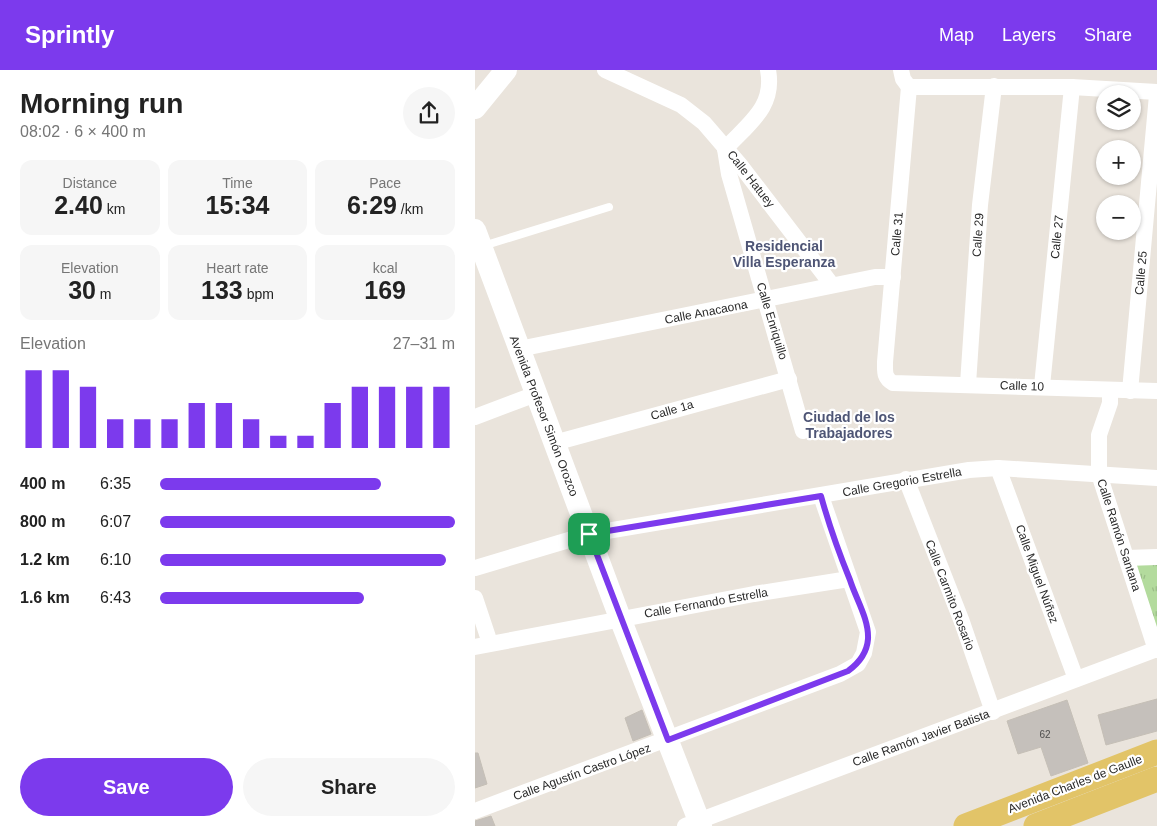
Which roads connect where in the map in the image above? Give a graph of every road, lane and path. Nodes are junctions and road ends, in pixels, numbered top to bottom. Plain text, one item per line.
1 (506, 70) edge
2 (605, 70) edge
3 (768, 70) edge
4 (901, 70) edge
5 (994, 86) junction
6 (909, 87) junction
7 (1072, 87) junction
8 (1157, 93) edge
9 (475, 108) edge
10 (725, 149) junction
11 (609, 207) dead end
12 (478, 239) edge
13 (893, 277) junction
14 (832, 285) junction
15 (765, 301) junction
16 (519, 349) junction
17 (789, 379) junction
18 (887, 380) joint
19 (968, 384) junction
20 (1042, 386) junction
21 (1110, 390) junction
22 (1130, 391) junction
23 (1157, 391) edge
24 (536, 394) junction
25 (475, 417) edge
26 (803, 431) dead end
27 (554, 443) junction
28 (998, 468) junction
29 (1099, 474) junction
30 (1157, 478) edge
31 (906, 479) junction
32 (821, 496) junction
33 (589, 534) junction
34 (1157, 557) edge
35 (1126, 558) junction
36 (475, 568) edge
37 (849, 579) junction
38 (475, 598) edge
39 (620, 618) junction
40 (483, 645) edge
41 (1157, 650) edge
42 (1076, 679) junction
43 (993, 712) junction
44 (668, 740) junction
45 (1157, 752) edge
46 (1157, 779) edge
47 (475, 811) edge
48 (695, 824) edge
49 (966, 826) edge
50 (1036, 826) edge

1 - 9 main road
2 - 10 street, Calle Enriquillo
3 - 10 street, Calle Hatuey
4 - 6 street
5 - 6 street
5 - 7 street
5 - 19 street, Calle 29
6 - 13 street, Calle 31
7 - 8 street
7 - 20 street, Calle 27
8 - 22 street, Calle 25
10 - 14 street, Calle Hatuey
10 - 15 street, Calle Enriquillo
11 - 12 lane
12 - 16 main road, Avenida Profesor Simón Orozco
13 - 14 street, Calle Anacaona
13 - 18 street, Calle 31
14 - 15 street, Calle Anacaona
15 - 16 street, Calle Anacaona
15 - 17 street, Calle Enriquillo
16 - 24 main road, Avenida Profesor Simón Orozco
17 - 26 street, Calle Enriquillo
17 - 27 street, Calle 1a
18 - 19 street, Calle 10
19 - 20 street, Calle 10
20 - 21 street, Calle 10
21 - 22 street, Calle 10
21 - 29 street, Calle Ramón Santana
22 - 23 street, Calle 10
24 - 25 street
24 - 27 main road, Avenida Profesor Simón Orozco
27 - 33 main road, Avenida Profesor Simón Orozco
28 - 29 street, Calle Gregorio Estrella
28 - 31 street, Calle Gregorio Estrella
28 - 42 street, Calle Miguel Núñez
29 - 30 street, Calle Gregorio Estrella
29 - 35 street, Calle Ramón Santana
31 - 32 street, Calle Gregorio Estrella
31 - 43 street, Calle Carmito Rosario
32 - 33 street, Calle Gregorio Estrella
32 - 37 street, Calle Agustín Castro López
33 - 36 street, Calle Gregorio Estrella
33 - 39 main road, Avenida Profesor Simón Orozco
34 - 35 street
35 - 41 street, Calle Ramón Santana
37 - 39 street, Calle Fernando Estrella
37 - 44 street, Calle Agustín Castro López
38 - 40 street
39 - 40 street, Calle Fernando Estrella
39 - 44 main road, Avenida Profesor Simón Orozco
41 - 42 street, Calle Ramón Javier Batista
42 - 43 street, Calle Ramón Javier Batista
43 - 48 street, Calle Ramón Javier Batista
44 - 47 street, Calle Agustín Castro López
44 - 48 main road, Avenida Profesor Simón Orozco
45 - 49 main road, Avenida Charles de Gaulle
46 - 50 main road, Avenida Charles de Gaulle

